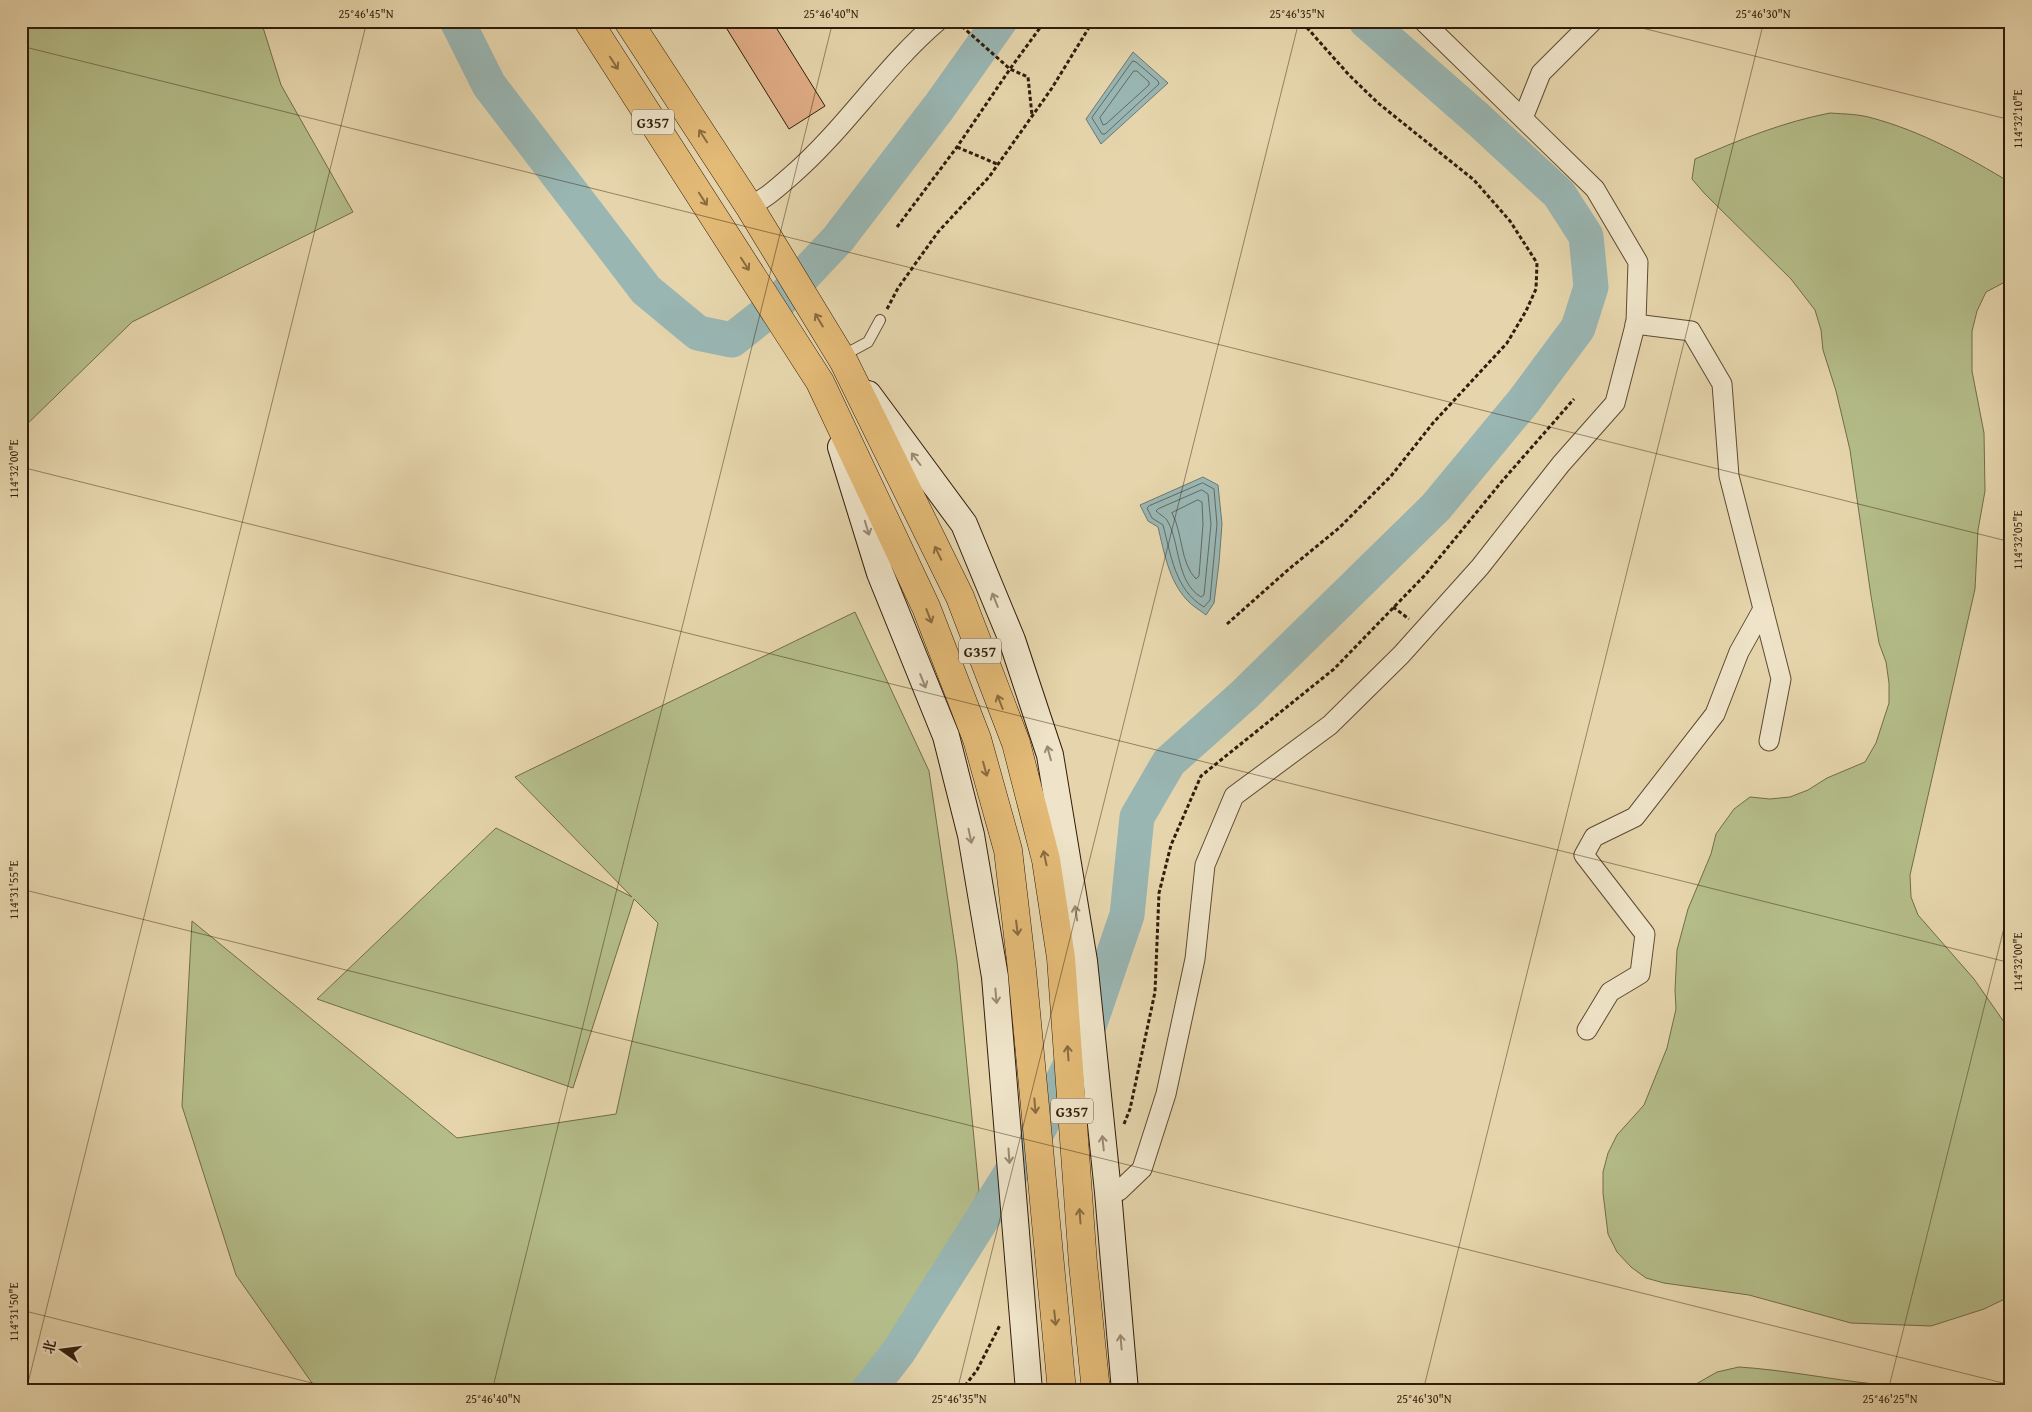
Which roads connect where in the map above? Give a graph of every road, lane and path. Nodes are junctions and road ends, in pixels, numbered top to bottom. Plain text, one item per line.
1 (588, 21) edge
2 (628, 21) edge
3 (956, 21) edge
4 (1045, 21) edge
5 (1093, 21) edge
6 (1300, 21) edge
7 (1423, 21) edge
8 (1593, 21) edge
9 (926, 25) edge
10 (1010, 68) junction
11 (1032, 115) junction
12 (1522, 118) junction
13 (957, 147) junction
14 (998, 164) junction
15 (749, 206) junction
16 (897, 227) dead end
17 (880, 320) joint
18 (1635, 324) junction
19 (843, 360) junction
20 (820, 382) junction
21 (1763, 609) junction
22 (1227, 624) dead end
23 (1769, 741) dead end
24 (1073, 960) junction
25 (1587, 1030) dead end
26 (1108, 1192) junction
27 (1002, 1321) dead end
28 (962, 1391) edge
29 (1029, 1391) edge
30 (1062, 1391) edge
31 (1096, 1391) edge
32 (1125, 1391) edge

1 -> 20 highway, G357
15 -> 2 highway, G357
3 - 10 path
4 - 10 path
5 - 11 path
6 - 22 path
7 - 12 street
8 - 12 street
9 - 15 street
10 - 11 path
10 - 13 path
11 - 14 path
12 - 18 street
13 - 14 path
13 - 16 path
14 - 17 path
19 -> 15 highway, G357
17 - 19 lane
18 - 21 street
18 - 26 street
24 -> 19 highway, G357
24 -> 19 street
20 -> 29 street
20 -> 30 highway, G357
21 - 23 street
21 - 25 street
26 -> 24 street
31 -> 24 highway, G357
32 -> 26 street
27 - 28 path

